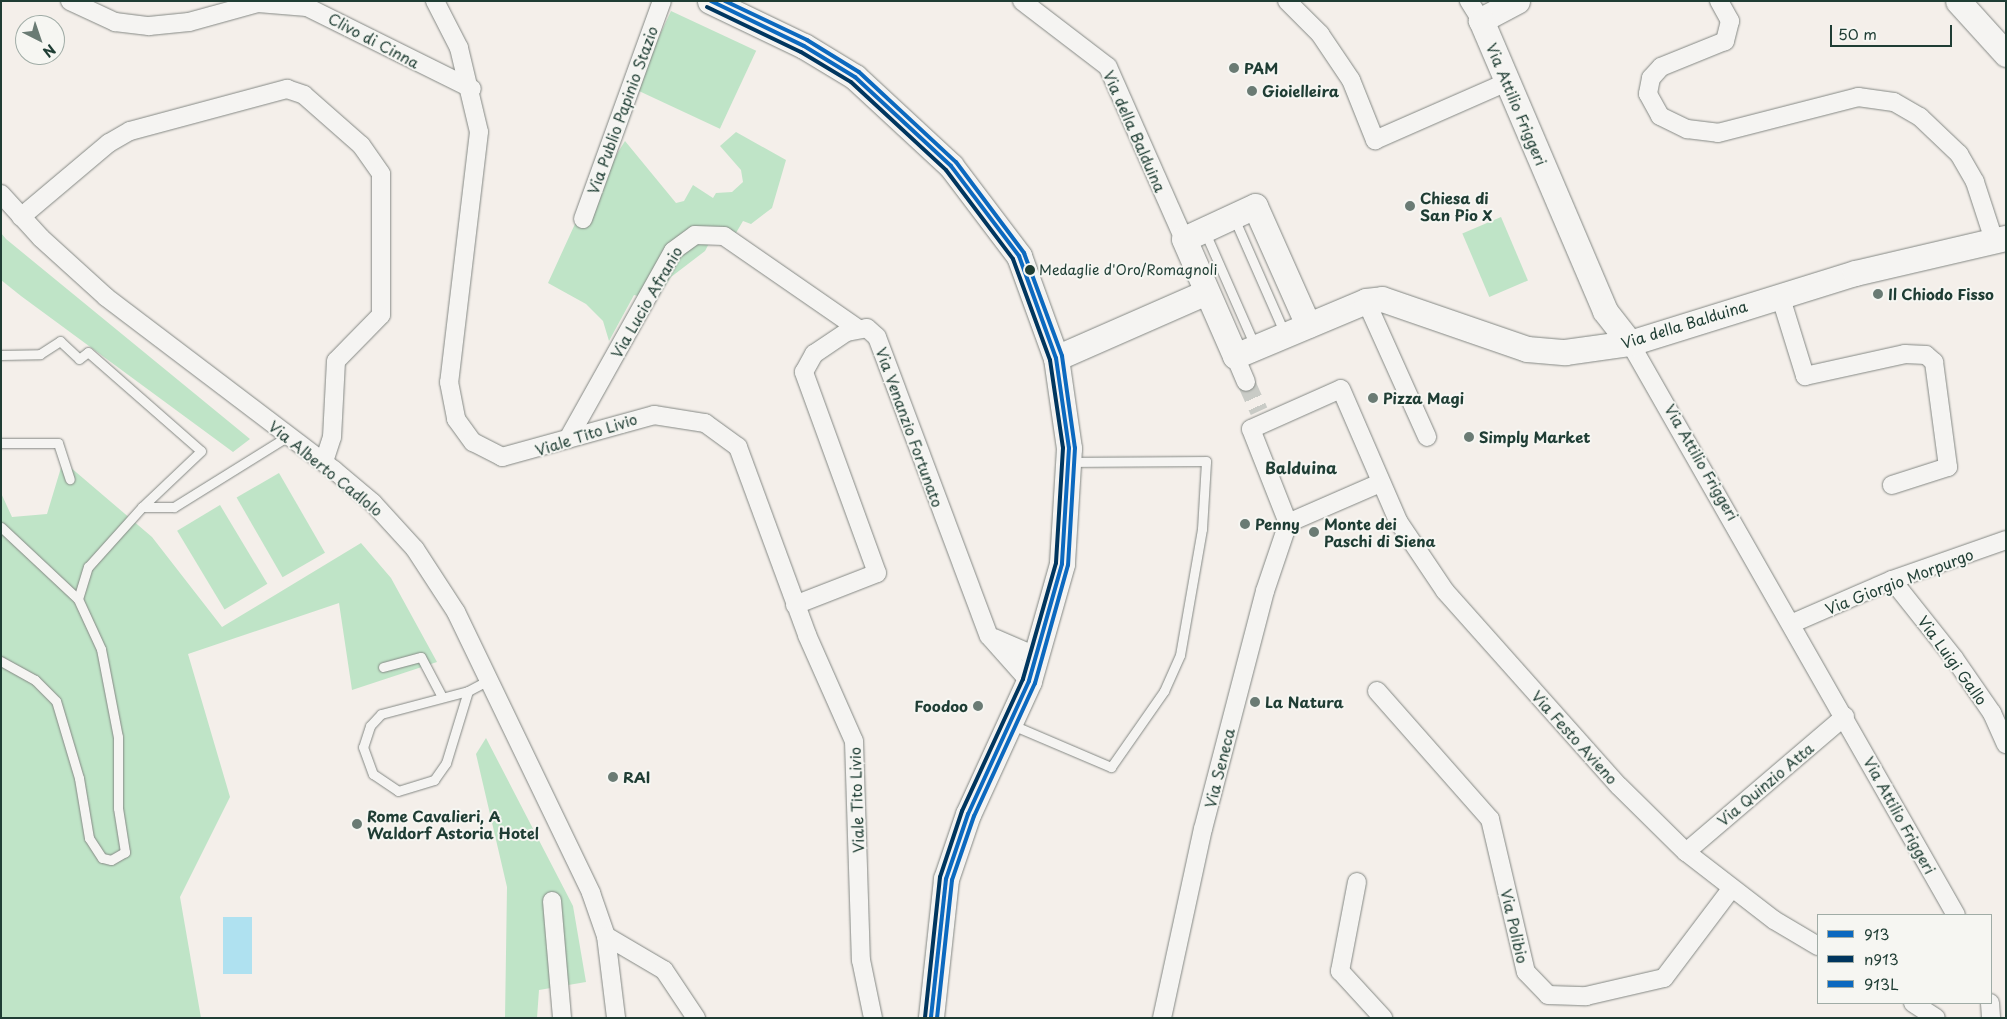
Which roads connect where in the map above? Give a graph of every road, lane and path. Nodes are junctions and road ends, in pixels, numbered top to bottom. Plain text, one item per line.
1 (70, 1) edge
2 (435, 1) edge
3 (662, 1) edge
4 (710, 1) edge
5 (1022, 1) edge
6 (1287, 1) edge
7 (1517, 1) edge
8 (1719, 1) edge
9 (1958, 1) edge
10 (1475, 10) edge
11 (2006, 54) edge
12 (1507, 82) junction
13 (472, 90) junction
14 (1, 194) edge
15 (1233, 216) junction
16 (21, 218) junction
17 (583, 219) dead end
18 (1194, 234) junction
19 (2000, 239) edge
20 (1206, 292) junction
21 (1780, 295) junction
22 (1366, 301) junction
23 (1308, 325) junction
24 (857, 328) junction
25 (1285, 335) junction
26 (1630, 343) junction
27 (1245, 352) junction
28 (1, 355) edge
29 (1056, 358) junction
30 (1246, 382) tunnel mouth
31 (288, 436) junction
32 (1428, 437) dead end
33 (568, 439) junction
34 (1, 443) edge
35 (324, 462) junction
36 (1069, 462) junction
37 (70, 479) dead end
38 (1380, 483) junction
39 (1892, 485) dead end
40 (142, 507) junction
41 (1288, 523) junction
42 (1, 527) edge
43 (2006, 540) edge
44 (1892, 580) junction
45 (78, 599) junction
46 (795, 604) junction
47 (1793, 623) junction
48 (989, 636) junction
49 (1038, 657) junction
50 (1, 661) edge
51 (383, 667) dead end
52 (489, 680) junction
53 (1029, 681) junction
54 (468, 691) junction
55 (1377, 691) dead end
56 (441, 695) junction
57 (1845, 716) junction
58 (1010, 724) junction
59 (2006, 744) edge
60 (1686, 852) junction
61 (1357, 882) dead end
62 (1731, 889) junction
63 (552, 901) dead end
64 (1955, 914) edge
65 (606, 936) junction
66 (1817, 945) edge
67 (1915, 1004) edge
68 (1990, 1004) edge
69 (562, 1018) edge
70 (616, 1018) edge
71 (696, 1018) edge
72 (873, 1018) edge
73 (931, 1018) edge
74 (1162, 1018) edge
75 (1383, 1018) edge
76 (1936, 1018) edge
77 (1991, 1018) edge

1 - 13 street, Clivo di Cinna
2 - 13 street, Viale Tito Livio
3 - 17 street, Via Publio Papinio Stazio
4 - 29 street
5 - 18 street, Via della Balduina
6 - 12 street
7 - 10 street
8 - 19 street
9 - 11 street
10 - 12 street, Via Attilio Friggeri
12 - 26 street, Via Attilio Friggeri
13 - 33 street, Viale Tito Livio
14 - 16 street, Via Alberto Cadlolo
15 - 18 street
15 - 23 street
15 - 25 lane
16 - 31 street, Via Alberto Cadlolo
16 - 35 street
18 - 20 street
18 - 27 lane
19 - 21 street, Via della Balduina
20 - 27 street
20 - 29 street
21 - 26 street, Via della Balduina
21 - 39 street
22 - 23 street, Via della Balduina
22 - 26 street, Via della Balduina
22 - 32 street
23 - 25 street, Via della Balduina
24 - 33 street, Via Lucio Afranio
24 - 46 street
24 - 48 street, Via Venanzio Fortunato
25 - 27 street, Via della Balduina
26 - 47 street, Via Attilio Friggeri
27 - 30 street
28 - 40 lane
29 - 36 street
31 - 35 street, Via Alberto Cadlolo
31 - 40 lane
33 - 46 street, Viale Tito Livio
34 - 37 lane
35 - 52 street, Via Alberto Cadlolo
36 - 49 street
36 - 58 lane
38 - 41 street
38 - 41 street, Via Festo Avieno
38 - 60 street, Via Festo Avieno
40 - 45 lane
41 - 74 street, Via Seneca
42 - 45 lane
43 - 44 street, Via Giorgio Morpurgo
44 - 47 street, Via Giorgio Morpurgo
44 - 59 street, Via Luigi Gallo
45 - 50 lane
46 - 72 street, Viale Tito Livio
47 - 57 street, Via Attilio Friggeri
48 - 49 street
48 - 53 street, Via Venanzio Fortunato
49 - 53 street
51 - 56 lane
52 - 54 lane
52 - 65 street, Via Alberto Cadlolo
53 - 58 street
54 - 56 lane
54 - 56 lane
55 - 62 street, Via Polibio
57 - 60 street, Via Quinzio Atta
57 - 64 street, Via Attilio Friggeri
58 - 73 street
60 - 62 street, Via Festo Avieno
61 - 75 street
62 - 66 street, Via Festo Avieno
63 - 69 street
65 - 70 street, Via Alberto Cadlolo
65 - 71 street
67 - 76 street
68 - 77 street

